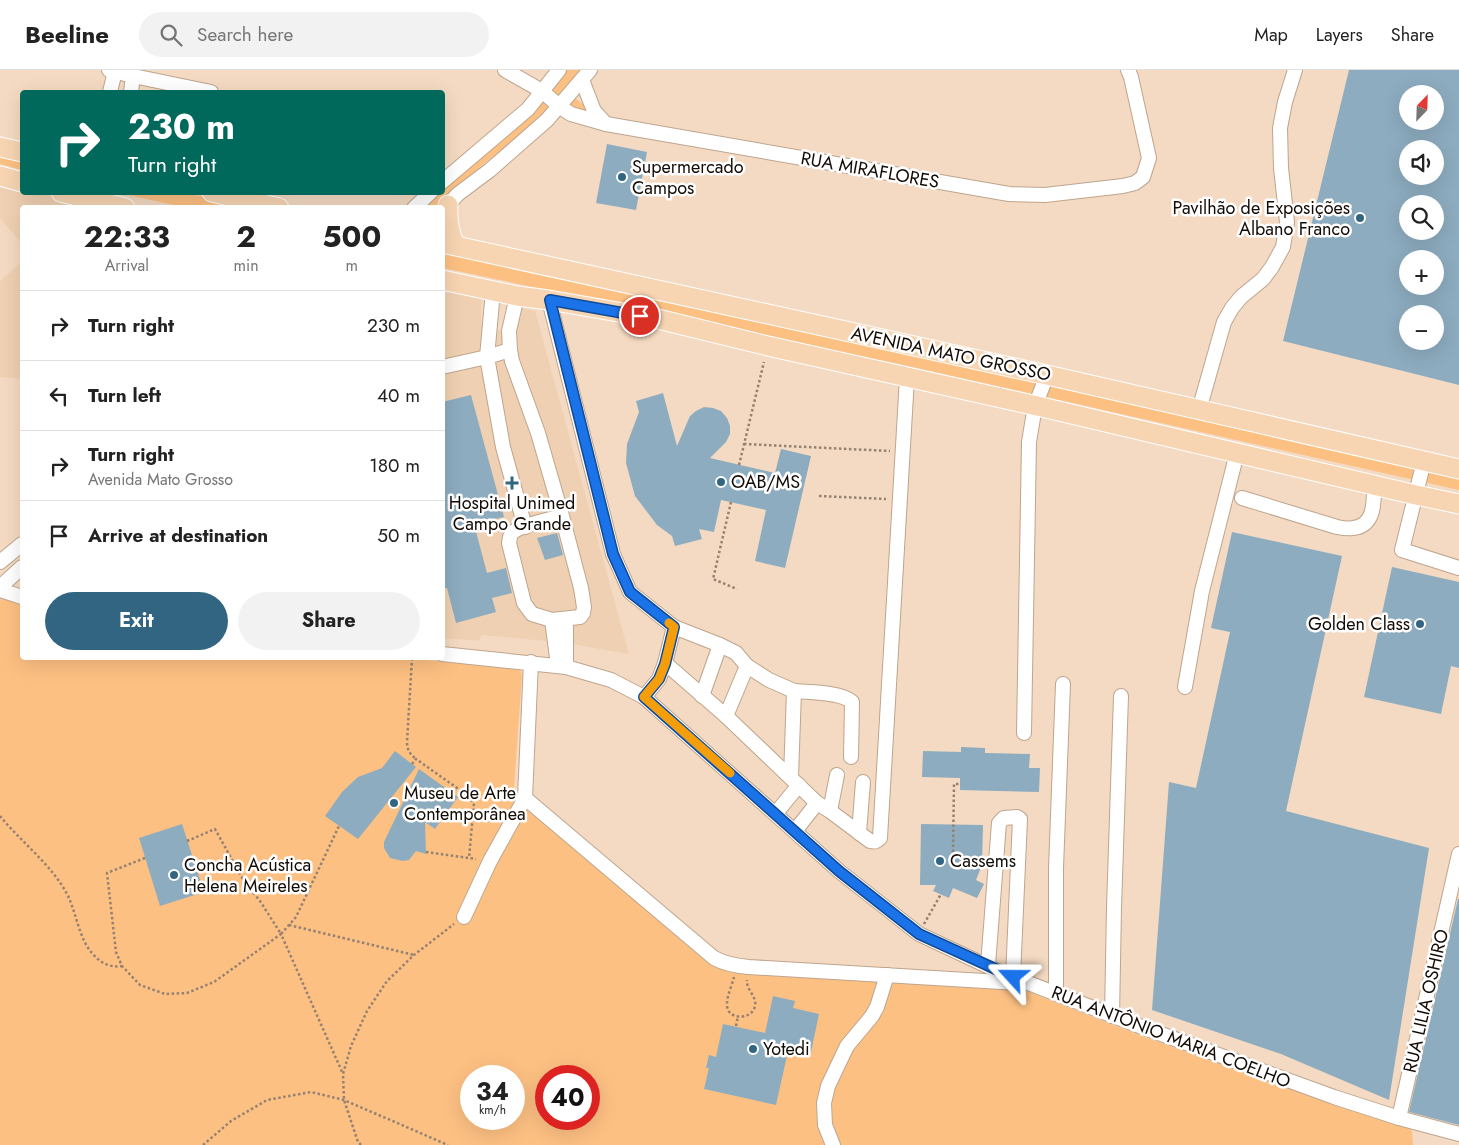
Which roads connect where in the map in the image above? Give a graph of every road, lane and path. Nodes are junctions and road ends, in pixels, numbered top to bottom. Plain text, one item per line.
1 (505, 70) edge
2 (560, 70) edge
3 (1128, 70) edge
4 (1295, 70) edge
5 (112, 71) edge
6 (586, 75) edge
7 (133, 76) junction
8 (110, 90) edge
9 (130, 90) edge
10 (201, 90) edge
11 (542, 91) junction
12 (560, 107) junction
13 (606, 124) junction
14 (495, 137) junction
15 (0, 147) edge
16 (20, 152) edge
17 (490, 170) junction
18 (0, 176) edge
19 (445, 179) edge
20 (20, 181) edge
21 (79, 195) edge
22 (225, 195) edge
23 (428, 195) edge
24 (114, 205) edge
25 (266, 205) edge
26 (417, 205) edge
27 (445, 208) edge
28 (449, 244) edge
29 (445, 281) edge
30 (493, 291) junction
31 (517, 296) junction
32 (692, 297) junction
33 (550, 300) junction
34 (658, 319) junction
35 (768, 346) junction
36 (510, 350) junction
37 (487, 357) junction
38 (445, 366) edge
39 (1047, 374) junction
40 (907, 378) junction
41 (1035, 406) junction
42 (1199, 410) junction
43 (744, 444) junction
44 (902, 451) junction
45 (1236, 453) junction
46 (1424, 461) junction
47 (740, 465) dead end
48 (1459, 469) edge
49 (1374, 485) junction
50 (1416, 495) junction
51 (819, 496) dead end
52 (1242, 498) dead end
53 (900, 499) junction
54 (731, 502) dead end
55 (1459, 504) edge
56 (562, 516) junction
57 (525, 527) junction
58 (20, 546) edge
59 (0, 562) edge
60 (1459, 568) edge
61 (20, 569) edge
62 (0, 588) edge
63 (737, 589) dead end
64 (20, 596) edge
65 (559, 620) junction
66 (674, 627) junction
67 (720, 645) junction
68 (445, 654) edge
69 (412, 660) edge
70 (531, 662) junction
71 (665, 664) junction
72 (562, 666) junction
73 (747, 666) junction
74 (1063, 684) dead end
75 (1185, 687) dead end
76 (794, 691) junction
77 (702, 696) junction
78 (1121, 696) dead end
79 (644, 697) junction
80 (726, 716) junction
81 (1024, 733) dead end
82 (851, 757) dead end
83 (416, 759) junction
84 (412, 764) dead end
85 (837, 775) dead end
86 (795, 781) junction
87 (863, 782) dead end
88 (960, 784) dead end
89 (526, 798) junction
90 (817, 803) junction
91 (830, 811) junction
92 (776, 813) junction
93 (0, 816) edge
94 (339, 826) dead end
95 (795, 831) junction
96 (859, 833) junction
97 (187, 841) dead end
98 (426, 852) dead end
99 (953, 852) dead end
100 (1459, 854) edge
101 (145, 858) dead end
102 (469, 858) junction
103 (490, 861) junction
104 (941, 894) dead end
105 (464, 917) joint
106 (289, 925) junction
107 (281, 934) junction
108 (919, 934) junction
109 (414, 955) junction
110 (988, 965) junction
111 (122, 966) junction
112 (743, 966) junction
113 (887, 975) junction
114 (1013, 977) junction
115 (1032, 984) junction
116 (1056, 993) junction
117 (738, 1016) junction
118 (1112, 1016) junction
119 (736, 1026) dead end
120 (343, 1074) junction
121 (344, 1100) junction
122 (1399, 1118) junction
123 (1459, 1134) edge
124 (203, 1145) edge
125 (360, 1145) edge
126 (448, 1145) edge
127 (833, 1145) edge

1 - 11 street, RUA MIRAFLORES
2 - 11 street
3 - 13 street, RUA MIRAFLORES
4 - 42 street
5 - 7 street
5 - 8 street
6 - 12 street
6 - 13 street
7 - 9 street
7 - 10 street
11 - 12 street, RUA MIRAFLORES
11 - 14 street
12 - 13 street, RUA MIRAFLORES
12 - 17 street
14 - 17 street
14 - 19 street
15 - 16 main road
17 - 27 street
18 - 20 main road
21 - 24 main road
22 - 25 main road
23 - 26 street
27 - 28 main road
28 - 32 main road, AVENIDA MATO GROSSO
29 - 30 main road, AVENIDA MATO GROSSO
30 - 31 main road, AVENIDA MATO GROSSO
30 - 37 street
31 - 33 main road, AVENIDA MATO GROSSO
31 - 36 street
32 - 34 main road
32 - 39 main road, AVENIDA MATO GROSSO
33 - 34 main road, AVENIDA MATO GROSSO
33 - 66 street
34 - 35 main road, AVENIDA MATO GROSSO
35 - 40 main road, AVENIDA MATO GROSSO
35 - 43 path
36 - 37 street
36 - 56 street
37 - 38 street
37 - 57 street
39 - 41 street
39 - 42 main road, AVENIDA MATO GROSSO
40 - 41 main road, AVENIDA MATO GROSSO
40 - 44 street
41 - 45 main road, AVENIDA MATO GROSSO
41 - 81 street
42 - 46 main road, AVENIDA MATO GROSSO
43 - 44 path
43 - 47 path
44 - 53 street
45 - 49 main road, AVENIDA MATO GROSSO
45 - 75 street
46 - 48 main road, AVENIDA MATO GROSSO
46 - 50 street
49 - 50 main road, AVENIDA MATO GROSSO
49 - 52 street
50 - 55 main road, AVENIDA MATO GROSSO
50 - 60 street
51 - 53 path
53 - 96 street
54 - 63 path
56 - 57 street
56 - 65 street
57 - 65 street
58 - 59 street
61 - 62 street
62 - 64 street
65 - 72 street
66 - 67 street
66 - 71 street
67 - 73 street
67 - 77 street
68 - 70 street, RUA ANTÔNIO MARIA COELHO
69 - 83 path
70 - 72 street, RUA ANTÔNIO MARIA COELHO
70 - 89 street
71 - 77 street
71 - 79 street
72 - 79 street, RUA ANTÔNIO MARIA COELHO
73 - 76 street
73 - 80 street
74 - 116 street
76 - 82 street
76 - 86 street
77 - 80 street
78 - 118 street
79 - 92 street, RUA ANTÔNIO MARIA COELHO
80 - 86 street
83 - 84 path
83 - 102 path
85 - 91 street
86 - 90 street
86 - 92 street
87 - 96 street
88 - 99 path
89 - 103 street
89 - 112 street
90 - 91 street
90 - 95 street
91 - 96 street
92 - 95 street, RUA ANTÔNIO MARIA COELHO
93 - 111 path
94 - 106 path
95 - 108 street, RUA ANTÔNIO MARIA COELHO
97 - 107 path
98 - 102 path
100 - 122 street, RUA LILIA OSHIRO
101 - 111 path
102 - 103 path
103 - 105 street
104 - 108 path
105 - 109 path
106 - 107 path
106 - 109 path
107 - 111 path
107 - 120 path
108 - 110 street, RUA ANTÔNIO MARIA COELHO
109 - 120 path
110 - 114 street, RUA ANTÔNIO MARIA COELHO
110 - 114 street
112 - 113 street
112 - 117 path
112 - 117 path
113 - 115 street
113 - 127 street
114 - 115 street, RUA ANTÔNIO MARIA COELHO
115 - 116 street, RUA ANTÔNIO MARIA COELHO
116 - 118 street, RUA ANTÔNIO MARIA COELHO
117 - 119 path
118 - 122 street, RUA ANTÔNIO MARIA COELHO
120 - 121 path
121 - 124 path
121 - 125 path
121 - 126 path
122 - 123 street, RUA ANTÔNIO MARIA COELHO

